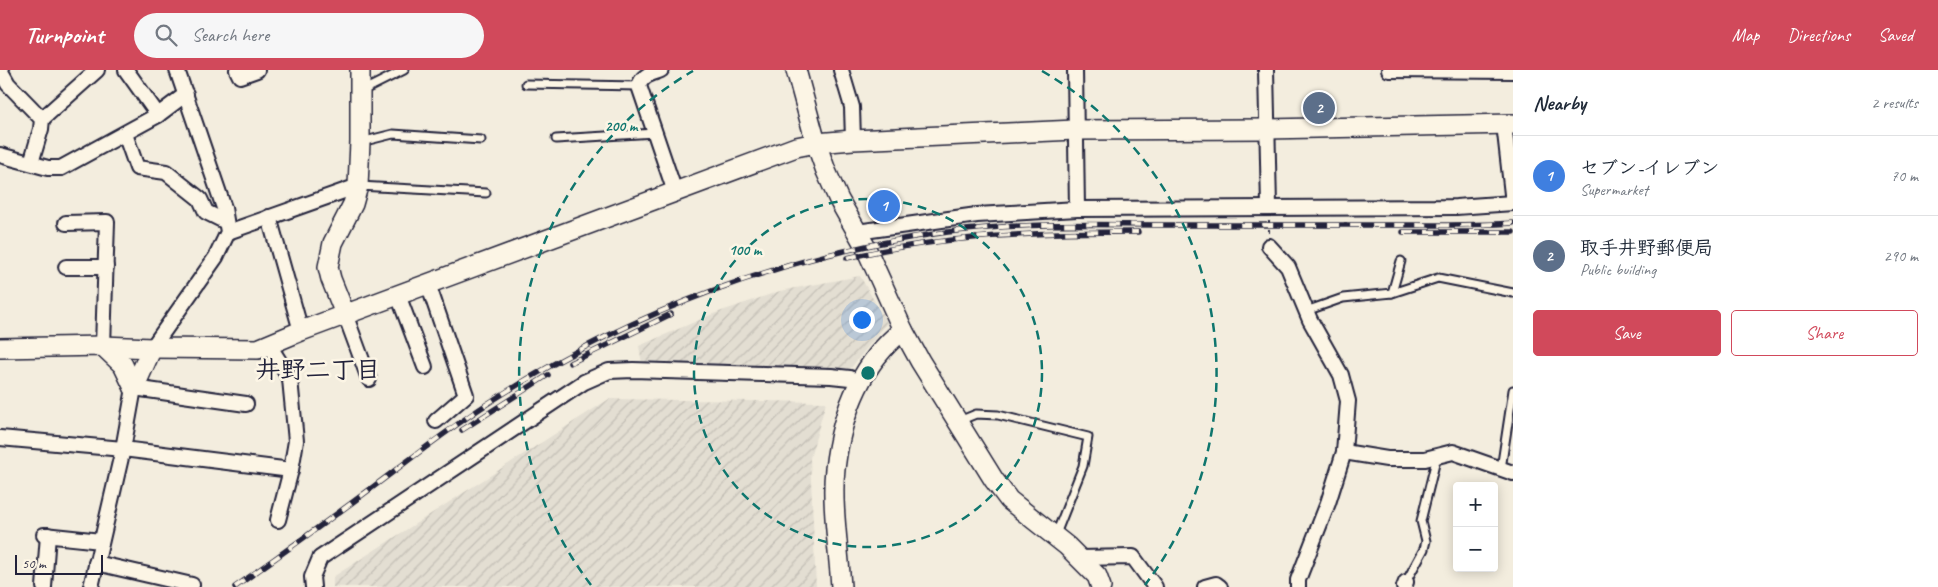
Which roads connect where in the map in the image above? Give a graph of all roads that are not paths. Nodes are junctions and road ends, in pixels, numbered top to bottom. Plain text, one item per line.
1 (0, 70) edge
2 (97, 70) edge
3 (126, 70) edge
4 (177, 70) edge
5 (237, 70) edge
6 (257, 70) edge
7 (360, 70) edge
8 (404, 70) edge
9 (660, 70) edge
10 (796, 70) edge
11 (841, 70) edge
12 (1074, 70) edge
13 (1266, 70) edge
14 (1389, 70) edge
15 (1513, 71) edge
16 (4, 83) edge
17 (526, 84) dead end
18 (639, 86) junction
19 (361, 92) junction
20 (186, 94) junction
21 (158, 115) junction
22 (42, 119) junction
23 (1508, 124) edge
24 (1268, 129) junction
25 (1075, 130) junction
26 (656, 133) junction
27 (125, 134) junction
28 (556, 139) dead end
29 (481, 140) dead end
30 (853, 140) junction
31 (360, 142) junction
32 (816, 143) junction
33 (0, 155) edge
34 (31, 163) junction
35 (358, 186) junction
36 (675, 192) junction
37 (486, 193) dead end
38 (1513, 203) edge
39 (1269, 207) junction
40 (1077, 209) junction
41 (269, 217) junction
42 (66, 223) dead end
43 (227, 227) junction
44 (857, 232) junction
45 (1270, 246) road end
46 (1401, 261) dead end
47 (66, 267) dead end
48 (106, 267) junction
49 (428, 284) junction
50 (1392, 293) junction
51 (1513, 293) edge
52 (398, 295) junction
53 (1306, 311) junction
54 (345, 314) junction
55 (903, 330) junction
56 (301, 331) junction
57 (269, 345) junction
58 (103, 346) junction
59 (0, 348) edge
60 (152, 348) junction
61 (425, 367) dead end
62 (369, 379) dead end
63 (858, 383) junction
64 (134, 388) junction
65 (1513, 390) edge
66 (246, 404) dead end
67 (436, 421) dead end
68 (958, 422) junction
69 (0, 438) edge
70 (124, 449) junction
71 (1344, 452) junction
72 (1437, 456) junction
73 (291, 470) junction
74 (1507, 471) edge
75 (278, 520) dead end
76 (1055, 537) junction
77 (101, 541) junction
78 (1079, 558) junction
79 (96, 563) junction
80 (192, 585) dead end
81 (1405, 585) edge
82 (44, 587) edge
83 (91, 587) edge
84 (313, 587) edge
85 (842, 587) edge
86 (1101, 587) edge
87 (1154, 587) edge
88 (1205, 587) edge
89 (1220, 587) edge
90 (1298, 587) edge

1 - 16 street
2 - 22 street
3 - 21 street
4 - 20 street
5 - 6 street
7 - 19 street
8 - 19 lane
9 - 18 street
10 - 32 street
11 - 30 street
12 - 25 street
13 - 24 street
14 - 15 street
16 - 22 street
17 - 18 lane
18 - 26 street
19 - 31 street
20 - 21 street
20 - 43 street
21 - 27 street
22 - 34 street
23 - 24 street
23 - 38 street
24 - 25 street
24 - 39 street
25 - 30 street
25 - 40 street
26 - 28 lane
26 - 36 street
27 - 34 street
27 - 43 street
29 - 31 lane
30 - 32 street
31 - 35 street
32 - 36 street
32 - 44 street
33 - 34 street
35 - 37 lane
35 - 41 street
35 - 54 street
36 - 49 street
38 - 39 street
39 - 40 street
40 - 44 street
41 - 43 street
41 - 56 street
42 - 48 street
43 - 60 street
44 - 55 street
45 - 53 street
46 - 50 lane
47 - 48 street
48 - 58 street
49 - 52 street
49 - 67 street
50 - 51 lane
50 - 53 lane
52 - 54 street
52 - 61 street
53 - 71 street
54 - 56 street
54 - 62 street
55 - 63 street
55 - 68 street
56 - 57 street
57 - 60 street
57 - 73 street
58 - 59 street
58 - 60 street
58 - 64 street
60 - 64 street
63 - 84 street
63 - 85 street
64 - 66 street
64 - 70 street
65 - 74 lane
68 - 76 street
68 - 76 lane
69 - 70 street
70 - 73 street
70 - 77 street
71 - 72 street
71 - 90 street
72 - 74 street
72 - 81 lane
73 - 75 street
76 - 78 street
77 - 79 street
77 - 82 street
78 - 86 street
78 - 87 street
79 - 80 street
79 - 83 street
88 - 89 street

